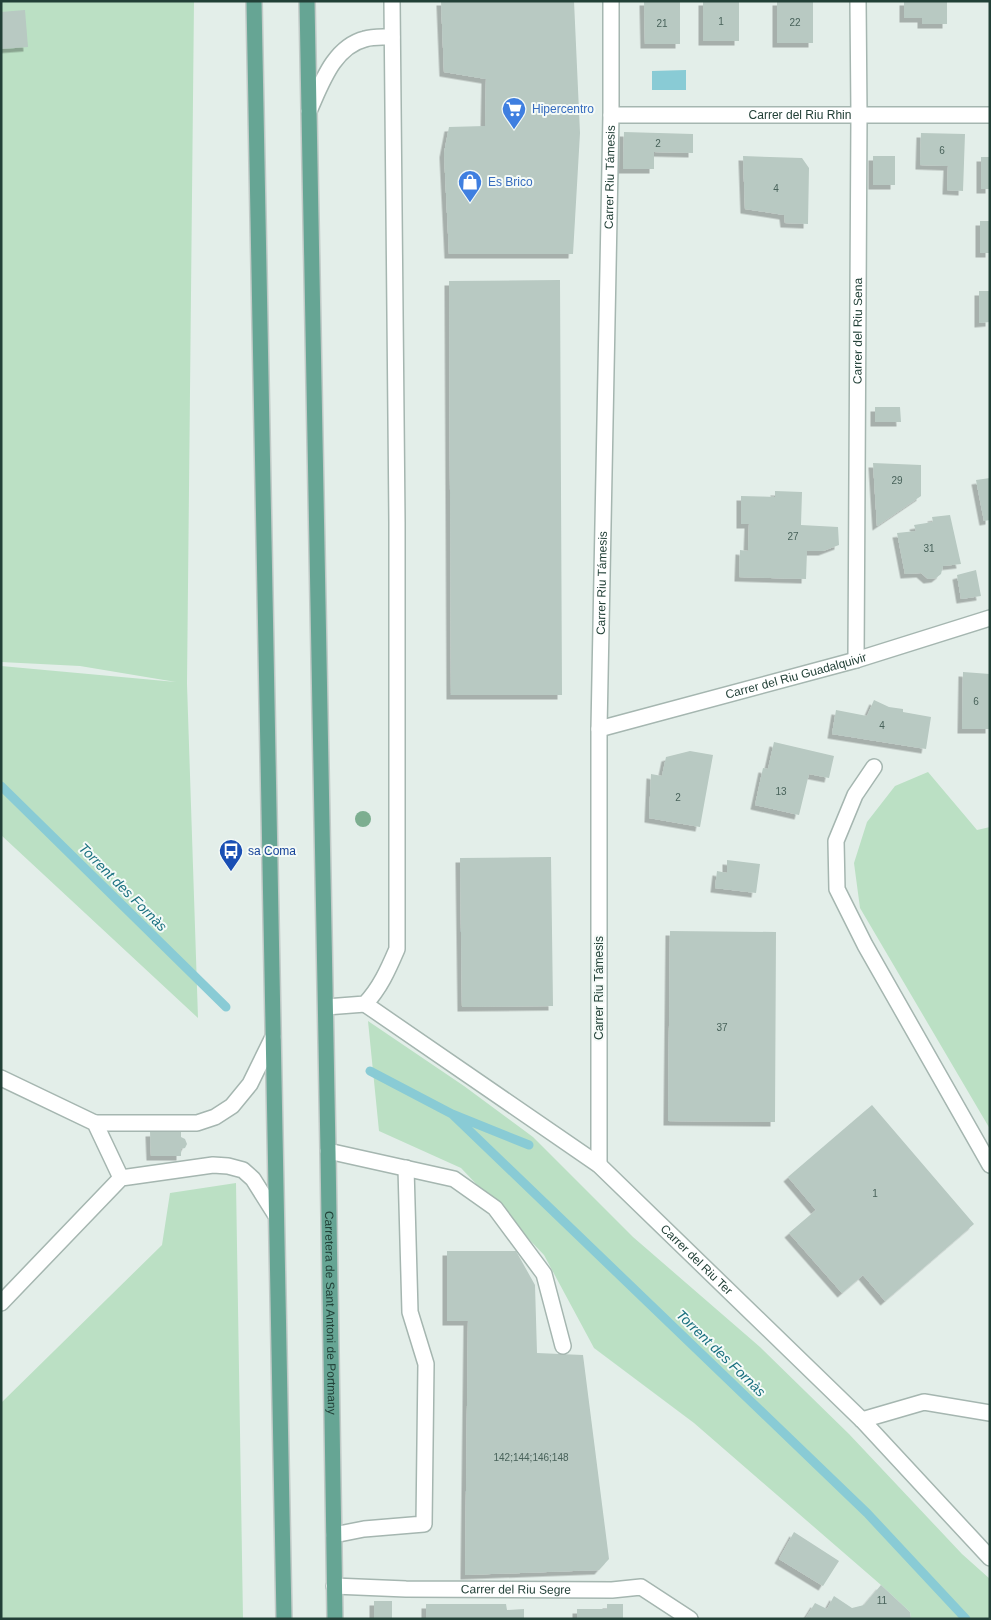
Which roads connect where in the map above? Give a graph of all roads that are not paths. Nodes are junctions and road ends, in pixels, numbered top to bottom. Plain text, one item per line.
1 (254, 1) edge
2 (307, 1) edge
3 (392, 1) edge
4 (612, 1) edge
5 (858, 1) edge
6 (392, 37) junction
7 (309, 112) junction
8 (611, 115) junction
9 (859, 115) junction
10 (990, 115) edge
11 (990, 618) edge
12 (856, 660) junction
13 (599, 729) junction
14 (874, 767) dead end
15 (366, 1004) junction
16 (326, 1007) junction
17 (273, 1037) junction
18 (1, 1078) edge
19 (95, 1123) junction
20 (328, 1151) junction
21 (599, 1165) junction
22 (990, 1165) edge
23 (406, 1168) junction
24 (121, 1178) junction
25 (275, 1214) junction
26 (1, 1303) edge
27 (562, 1346) dead end
28 (990, 1413) edge
29 (862, 1420) junction
30 (334, 1535) junction
31 (990, 1558) edge
32 (334, 1586) junction
33 (284, 1619) edge
34 (335, 1619) edge
35 (690, 1619) edge

1 - 17 main road
2 - 7 main road, Carretera de Sant Antoni de Portmany
3 - 6 street
4 - 8 street, Carrer Riu Támesis
5 - 9 street, Carrer del Riu Sena
6 - 7 street
6 - 15 street
7 - 16 main road, Carretera de Sant Antoni de Portmany
8 - 9 street, Carrer del Riu Rhin
8 - 13 street, Carrer Riu Támesis
9 - 10 street, Carrer del Riu Rhin
9 - 12 street, Carrer del Riu Sena
11 - 12 street, Carrer del Riu Guadalquivir
12 - 13 street, Carrer del Riu Guadalquivir
13 - 21 street, Carrer Riu Támesis
14 - 22 street
15 - 16 street
15 - 21 street, Carrer del Riu Ter
16 - 20 main road, Carretera de Sant Antoni de Portmany
17 - 19 street
17 - 25 main road
18 - 19 street
19 - 24 street
20 - 23 street
20 - 30 main road, Carretera de Sant Antoni de Portmany
21 - 29 street, Carrer del Riu Ter
23 - 27 street
23 - 30 street
24 - 25 street
24 - 26 street
25 - 33 main road
28 - 29 street
29 - 31 street, Carrer del Riu Ter
30 - 32 main road, Carretera de Sant Antoni de Portmany
32 - 34 main road, Carretera de Sant Antoni de Portmany
32 - 35 street, Carrer del Riu Segre

